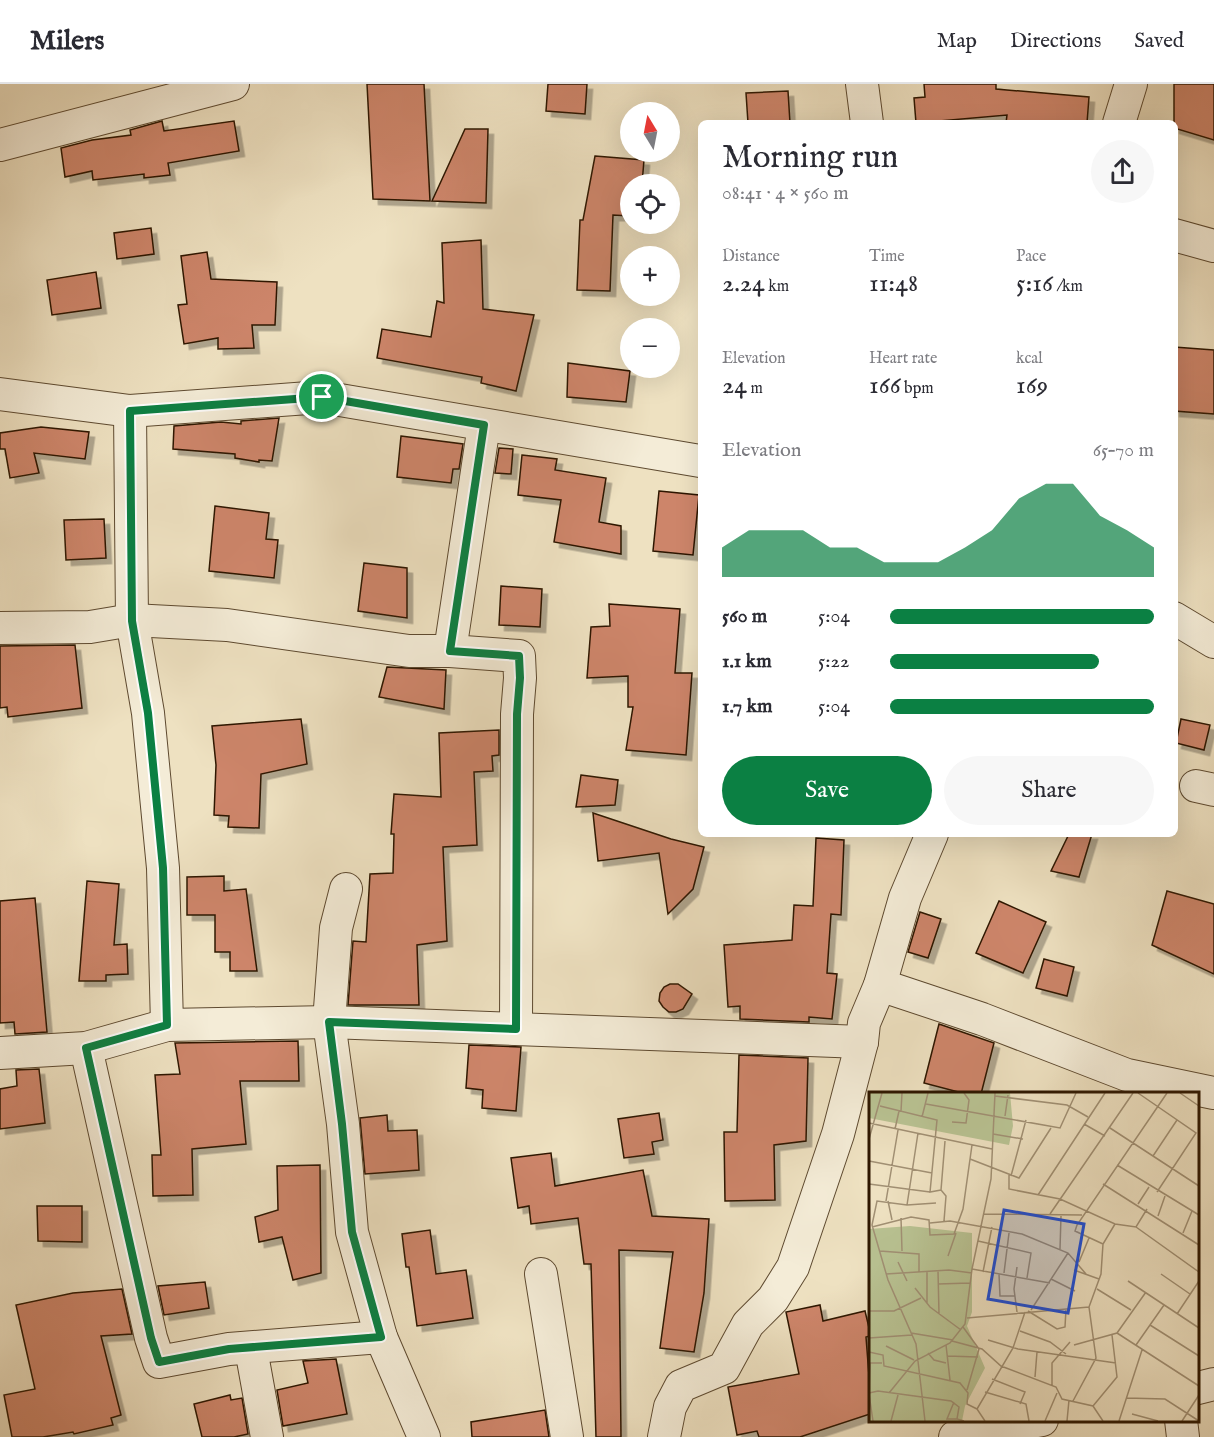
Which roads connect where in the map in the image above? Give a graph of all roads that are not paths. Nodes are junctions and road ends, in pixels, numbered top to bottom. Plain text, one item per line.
1 (233, 84) edge
2 (862, 84) edge
3 (1131, 84) edge
4 (867, 120) edge
5 (1120, 120) edge
6 (0, 145) edge
7 (1178, 236) edge
8 (1214, 246) edge
9 (0, 394) edge
10 (130, 411) junction
11 (484, 425) junction
12 (698, 461) edge
13 (1178, 620) edge
14 (132, 621) junction
15 (0, 628) edge
16 (1214, 642) edge
17 (450, 651) junction
18 (931, 837) edge
19 (346, 889) dead end
20 (880, 985) junction
21 (329, 1022) junction
22 (167, 1025) junction
23 (516, 1029) junction
24 (862, 1042) junction
25 (86, 1048) junction
26 (0, 1053) edge
27 (1214, 1093) edge
28 (541, 1274) dead end
29 (381, 1337) junction
30 (251, 1348) junction
31 (1214, 1384) edge
32 (1199, 1388) edge
33 (1032, 1422) edge
34 (1181, 1422) edge
35 (267, 1437) edge
36 (424, 1437) edge
37 (567, 1437) edge
38 (664, 1437) edge
39 (955, 1437) edge
40 (1183, 1437) edge

1 - 6 street
2 - 4 street
3 - 5 street
7 - 8 street
9 - 10 street
10 - 11 street
10 - 14 street
11 - 12 street
11 - 17 street
13 - 16 street
14 - 15 street
14 - 17 street
14 - 22 street
17 - 23 street
18 - 20 street
19 - 21 street
20 - 24 street
20 - 27 street
21 - 22 street
21 - 23 street
21 - 29 street
22 - 25 street
23 - 24 street
24 - 38 street
25 - 26 street
25 - 30 street
28 - 37 street
29 - 30 street
29 - 36 street
30 - 35 street
31 - 32 street
33 - 39 street
34 - 40 street

